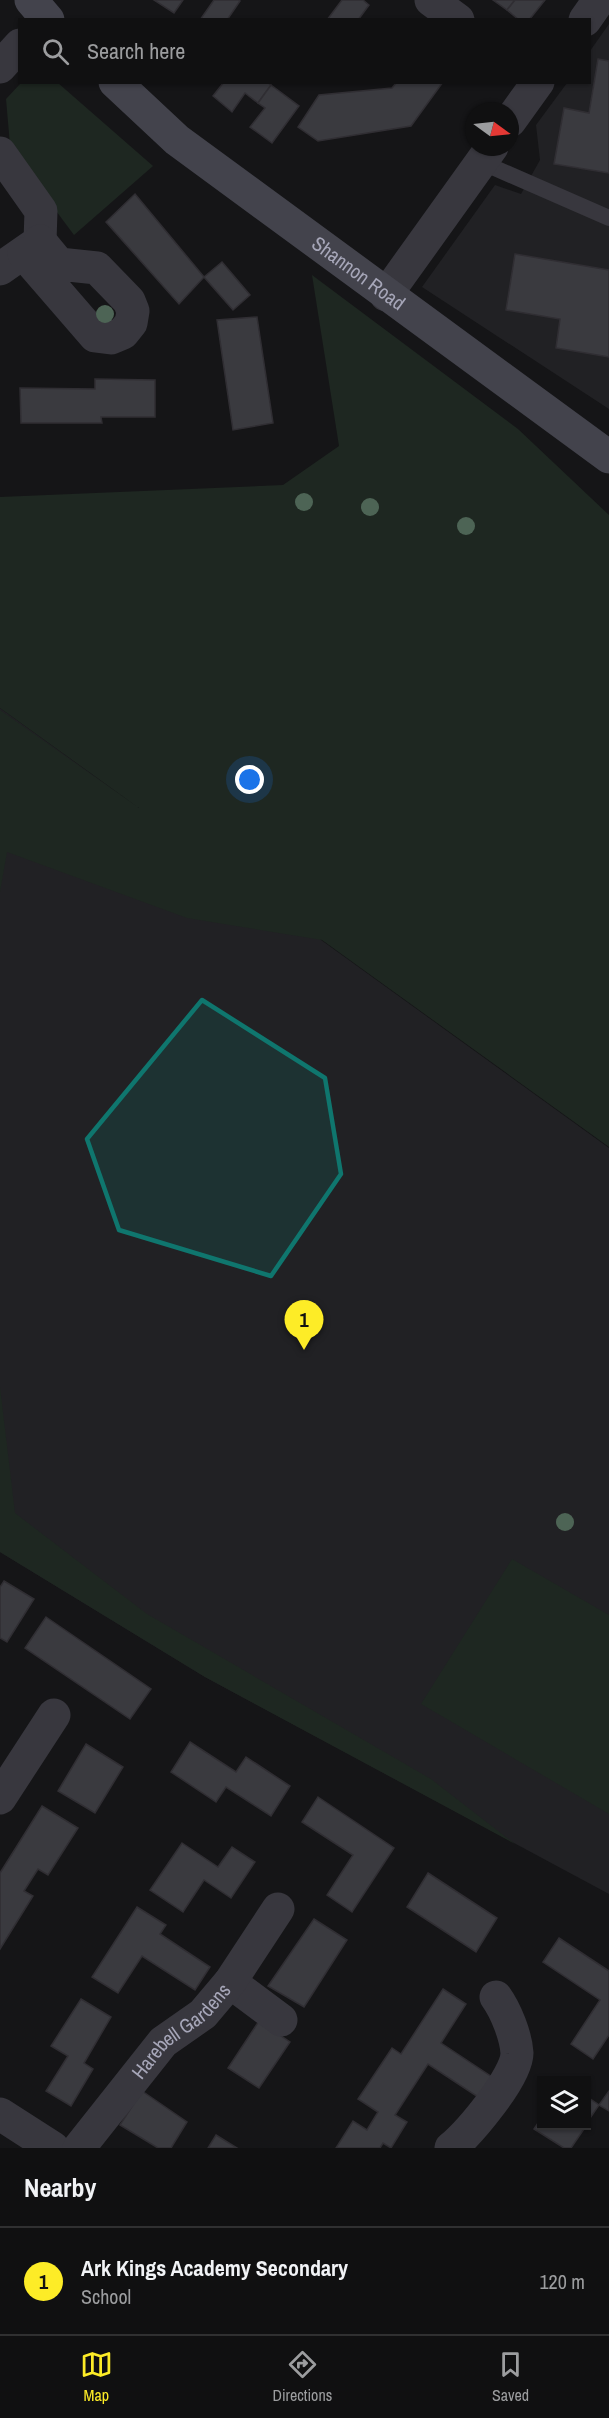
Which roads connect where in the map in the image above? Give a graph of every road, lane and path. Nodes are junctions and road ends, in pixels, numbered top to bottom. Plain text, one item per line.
1 (431, 0) edge
2 (599, 0) edge
3 (455, 18) edge
4 (586, 18) edge
5 (18, 47) edge
6 (0, 67) edge
7 (117, 84) edge
8 (537, 84) edge
9 (519, 108) edge
10 (0, 153) edge
11 (485, 156) edge
12 (490, 156) edge
13 (609, 218) edge
14 (21, 255) edge
15 (386, 295) junction
16 (609, 457) edge
17 (54, 1715) dead end
18 (0, 1798) edge
19 (279, 1909) dead end
20 (230, 1982) junction
21 (496, 1997) dead end
22 (281, 2020) dead end
23 (0, 2114) edge
24 (53, 2148) edge
25 (79, 2148) edge
26 (451, 2148) edge

1 - 3 street
2 - 4 street
5 - 6 street
7 - 15 street, Shannon Road
8 - 9 street
10 - 14 street
11 - 15 street
12 - 13 lane
15 - 16 street, Shannon Road
17 - 18 street
19 - 20 street, Harebell Gardens
20 - 22 street
20 - 25 street, Harebell Gardens
21 - 26 street
23 - 24 street

